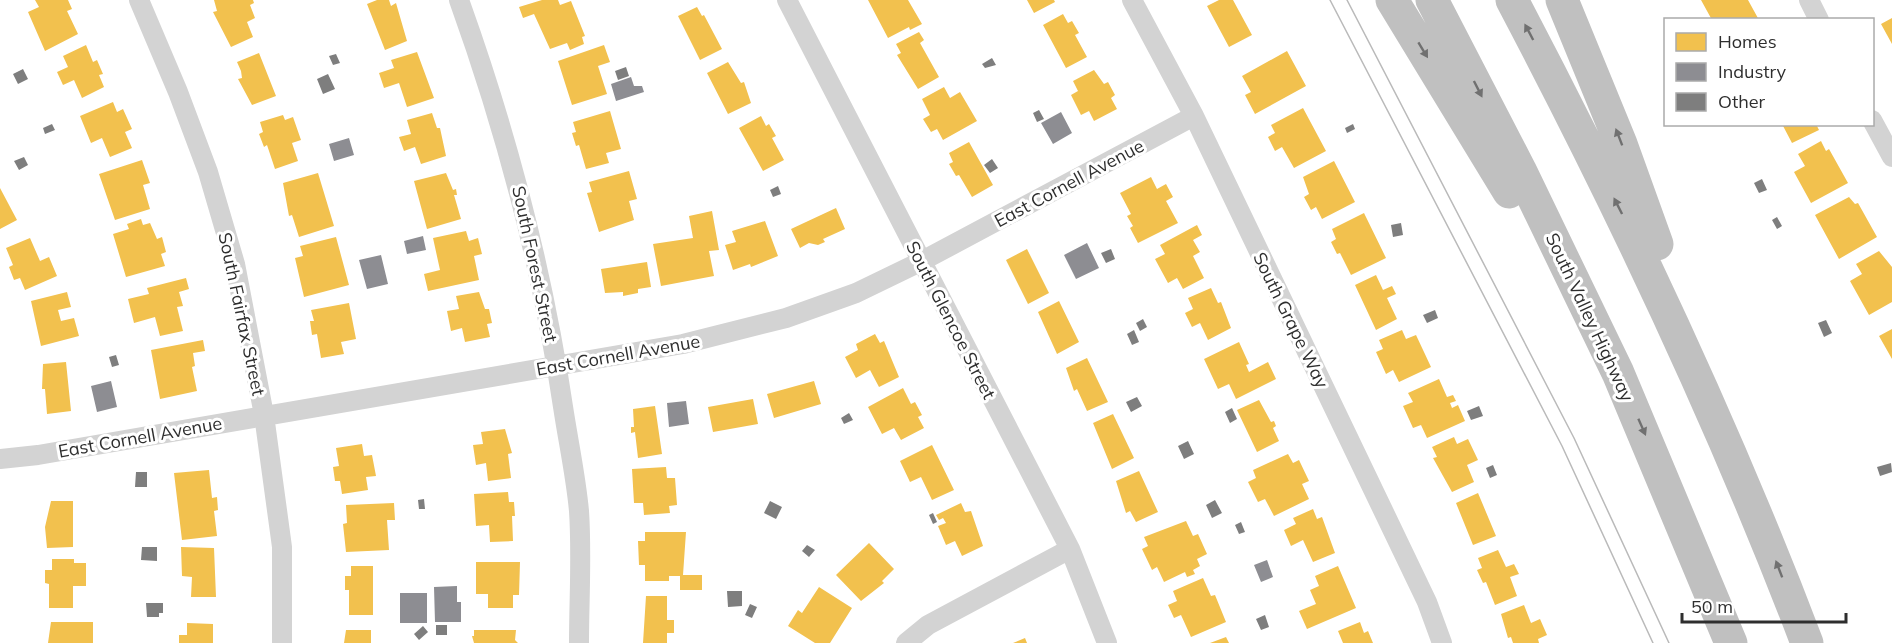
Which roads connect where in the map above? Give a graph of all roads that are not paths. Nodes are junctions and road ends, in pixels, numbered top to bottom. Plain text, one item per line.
1 (139, 0) edge
2 (459, 0) edge
3 (787, 0) edge
4 (1132, 0) edge
5 (1392, 0) edge
6 (1432, 0) edge
7 (1512, 0) edge
8 (1562, 0) edge
9 (1809, 0) edge
10 (1819, 18) edge
11 (1194, 116) junction
12 (1874, 124) edge
13 (1892, 157) edge
14 (920, 262) junction
15 (557, 366) junction
16 (1618, 373) junction
17 (264, 415) junction
18 (1722, 430) junction
19 (0, 459) edge
20 (1070, 549) junction
21 (282, 643) edge
22 (579, 643) edge
23 (906, 643) edge
24 (1107, 643) edge
25 (1442, 643) edge
26 (1731, 643) edge
27 (1806, 643) edge

1 - 17 street, South Fairfax Street
2 - 15 street, South Forest Street
3 - 14 street, South Glencoe Street
4 - 11 street, South Grape Way
5 -> 16 highway
6 -> 16 highway, South Valley Highway
18 -> 7 highway
18 -> 8 highway
9 - 10 street
11 - 14 street, East Cornell Avenue
11 - 25 street, South Grape Way
12 - 13 street
14 - 15 street, East Cornell Avenue
14 - 20 street, South Glencoe Street
15 - 17 street, East Cornell Avenue
15 - 22 street, South Forest Street
16 -> 26 highway, South Valley Highway
17 - 19 street, East Cornell Avenue
17 - 21 street, South Fairfax Street
27 -> 18 highway
20 - 23 street
20 - 24 street, South Glencoe Street

